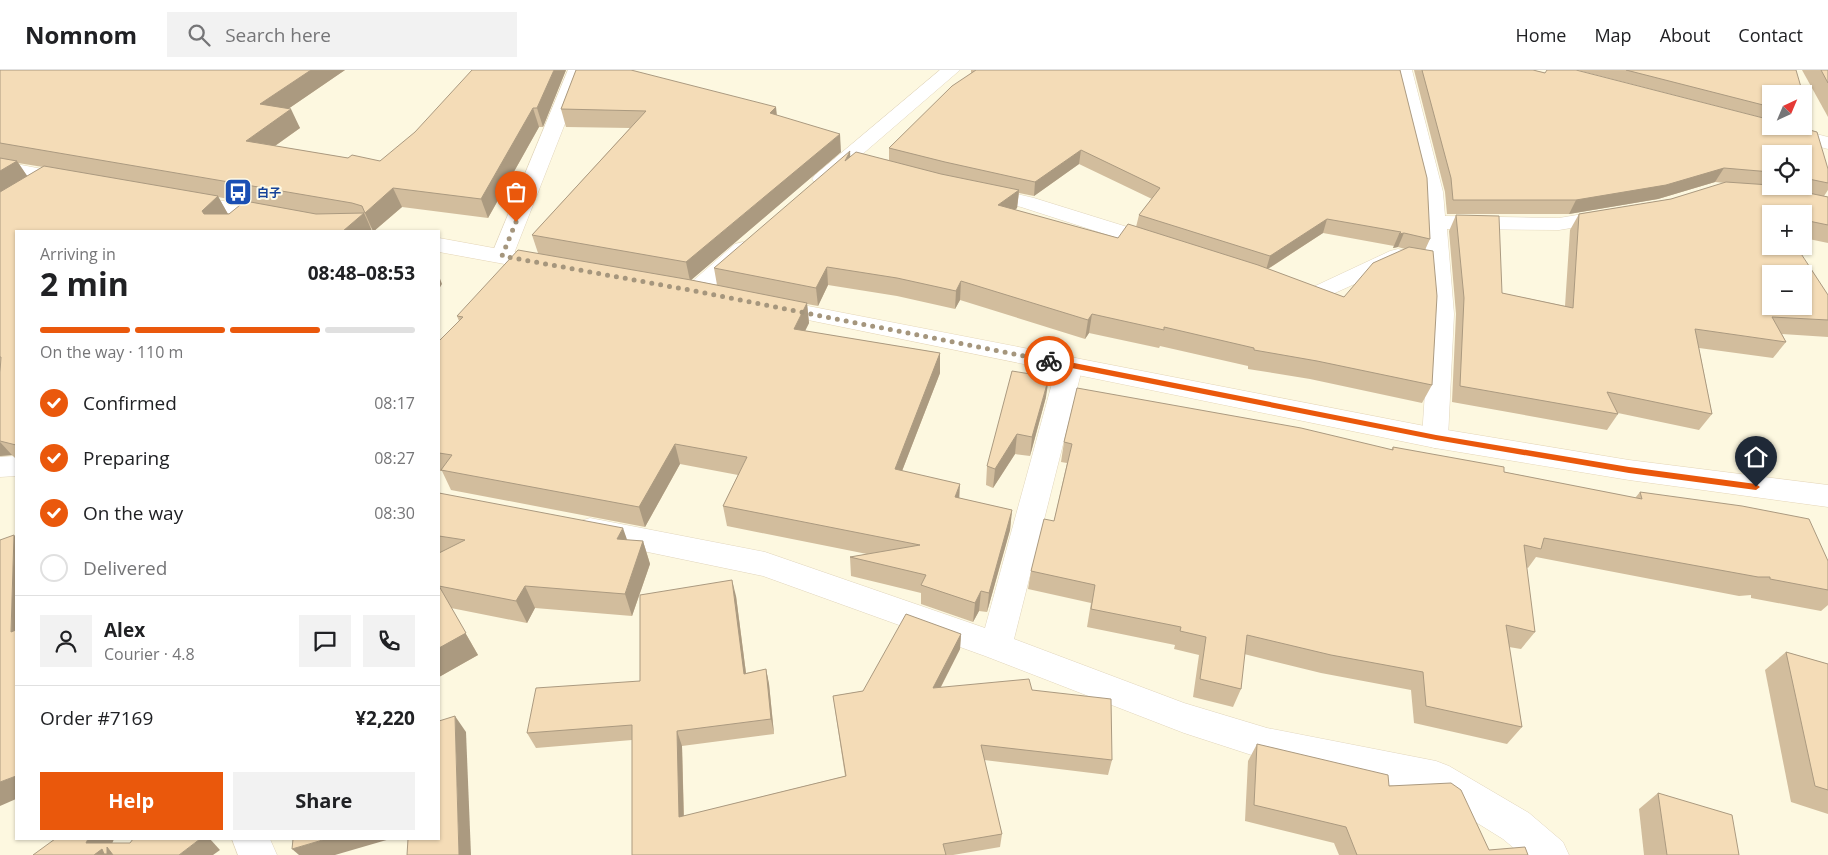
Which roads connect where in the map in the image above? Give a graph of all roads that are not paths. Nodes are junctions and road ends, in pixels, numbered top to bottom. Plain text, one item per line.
1 (577, 70) edge
2 (951, 70) edge
3 (1402, 70) edge
4 (1797, 135) edge
5 (1828, 143) edge
6 (0, 167) edge
7 (54, 177) junction
8 (91, 184) edge
9 (960, 188) edge
10 (811, 190) edge
11 (31, 191) edge
12 (166, 197) edge
13 (252, 212) junction
14 (1633, 212) edge
15 (289, 218) edge
16 (1435, 222) junction
17 (233, 226) edge
18 (760, 234) edge
19 (440, 245) edge
20 (1176, 250) edge
21 (502, 256) junction
22 (1439, 264) junction
23 (570, 268) edge
24 (1268, 280) edge
25 (724, 296) edge
26 (753, 302) edge
27 (1070, 365) junction
28 (1436, 438) junction
29 (15, 466) edge
30 (0, 467) edge
31 (1828, 496) edge
32 (566, 524) edge
33 (996, 646) junction
34 (250, 840) edge
35 (258, 855) edge
36 (1550, 855) edge

1 - 21 street
2 - 10 street
3 - 16 street
4 - 5 street
6 - 7 street
7 - 8 street
7 - 11 street
9 - 20 street
12 - 13 street
13 - 15 street
13 - 17 street
14 - 16 street
16 - 22 street
18 - 25 street
19 - 21 street
21 - 23 street
22 - 24 street
22 - 28 street
26 - 27 street
27 - 28 street
27 - 33 street
28 - 31 street
29 - 30 street
32 - 33 street
33 - 36 street
34 - 35 street

